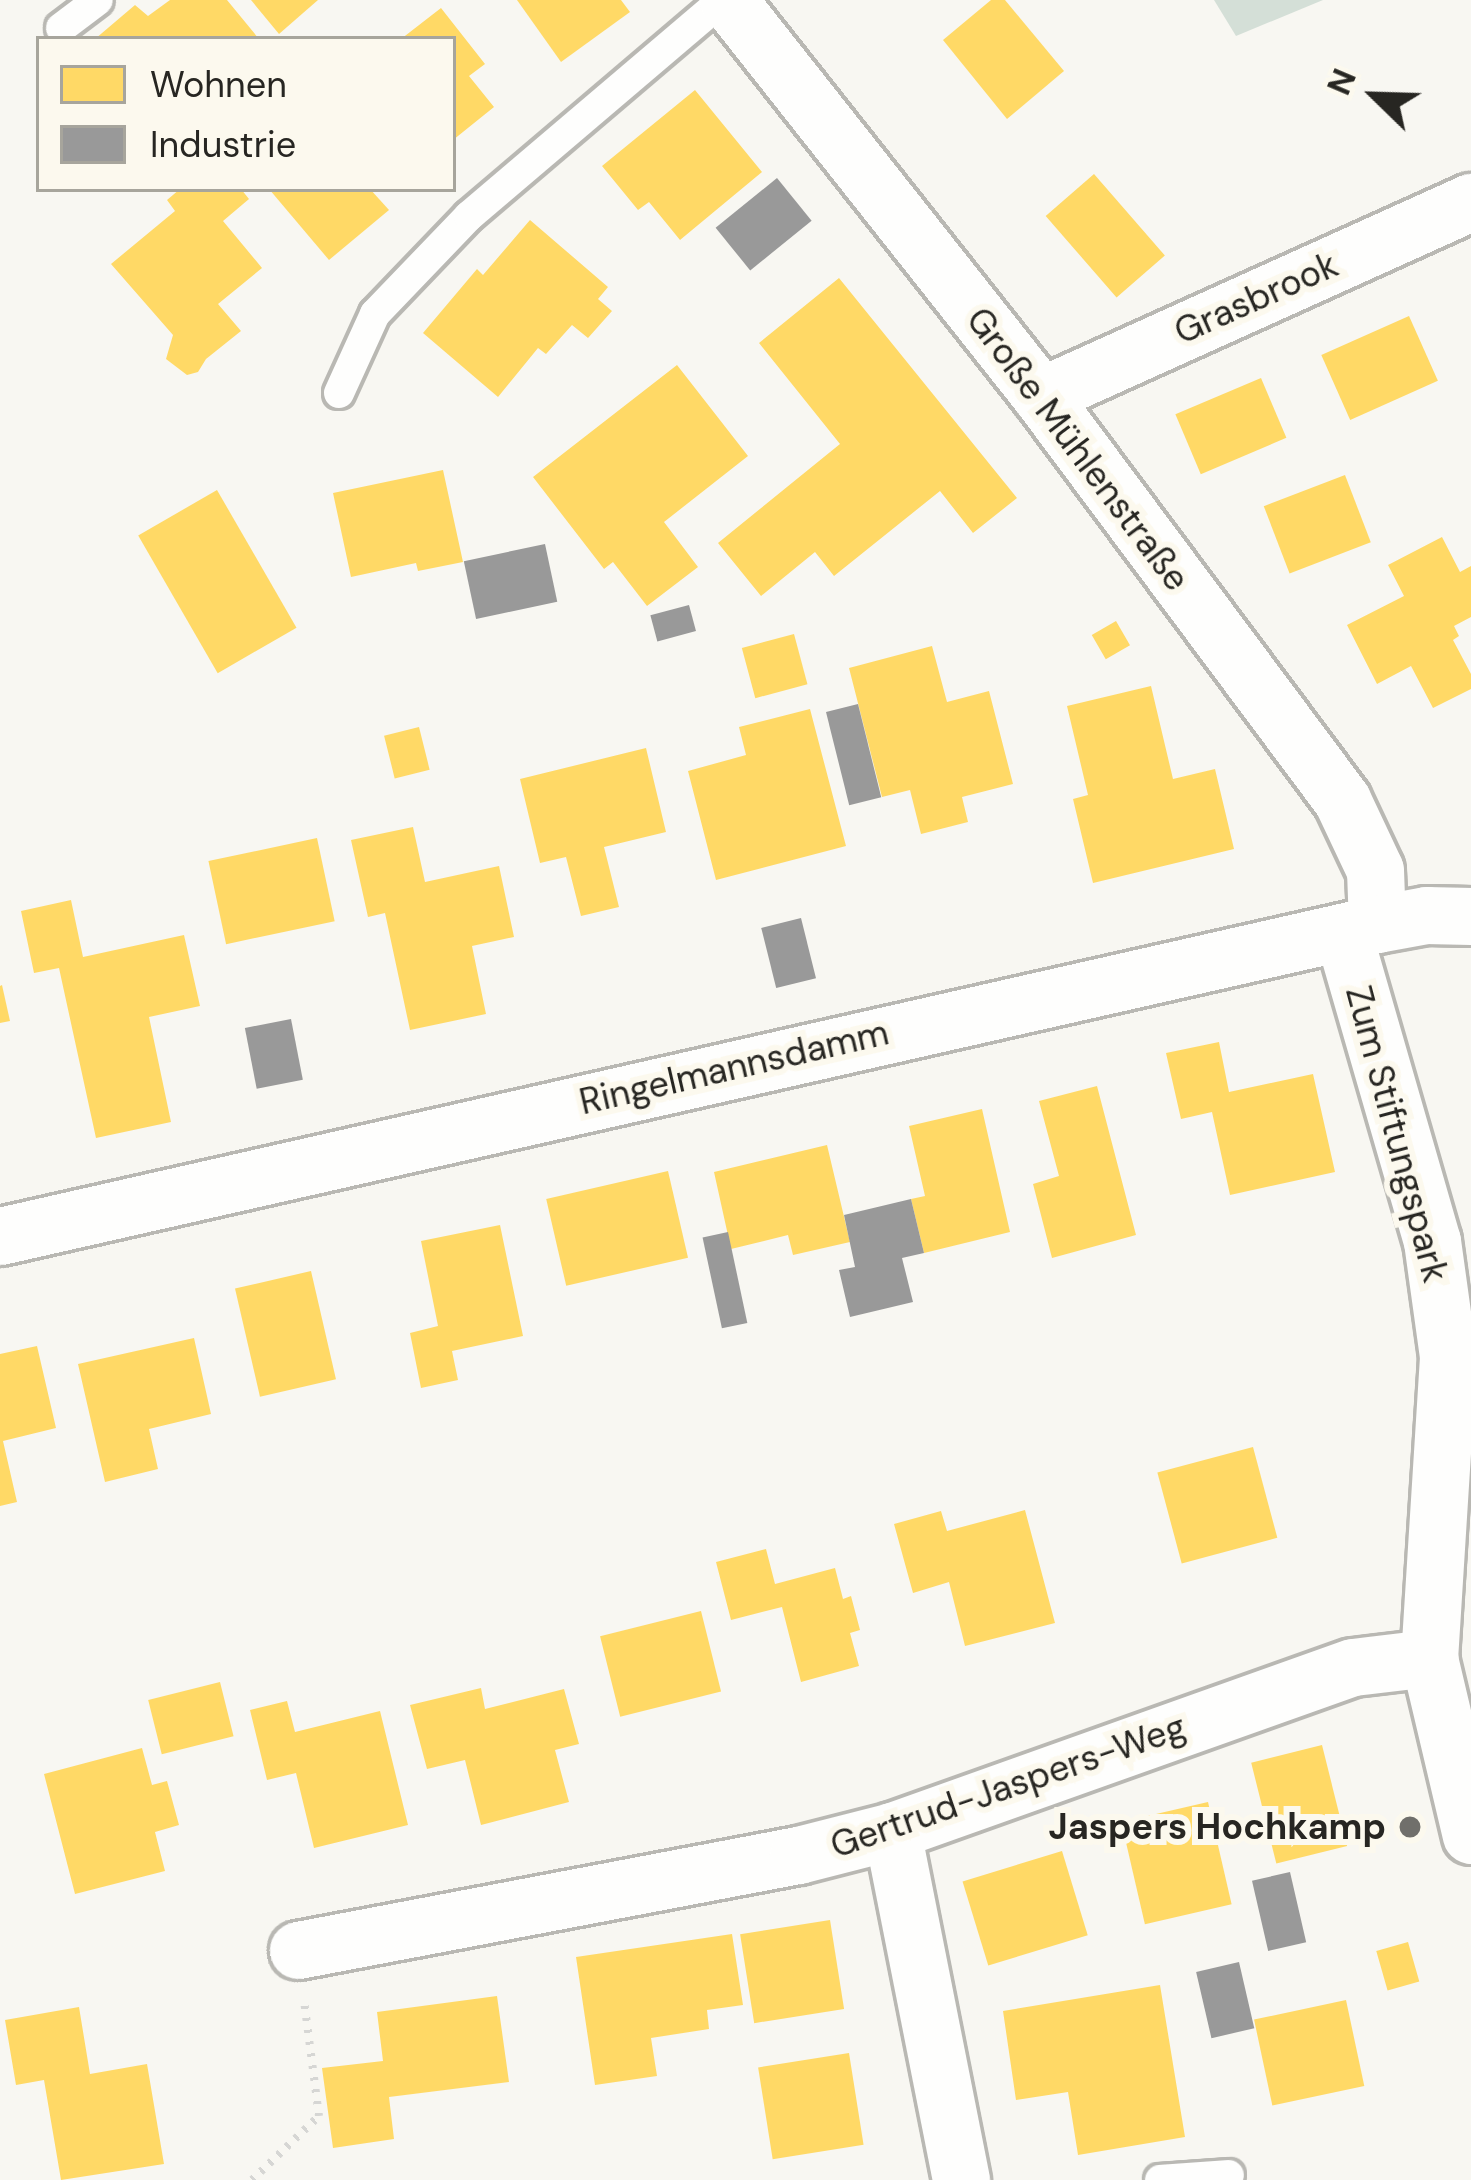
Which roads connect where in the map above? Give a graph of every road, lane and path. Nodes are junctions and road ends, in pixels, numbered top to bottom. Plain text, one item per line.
1 (98, 0) edge
2 (725, 0) edge
3 (62, 28) dead end
4 (1471, 202) edge
5 (339, 393) dead end
6 (1041, 396) junction
7 (1471, 916) edge
8 (1360, 928) junction
9 (0, 1236) edge
10 (1455, 1544) edge
11 (1429, 1658) junction
12 (892, 1831) junction
13 (1471, 1835) edge
14 (298, 1950) joint
15 (1229, 2175) dead end
16 (252, 2180) edge
17 (961, 2180) edge
18 (1160, 2180) edge

1 - 3 lane
2 - 5 lane, Große Mühlenstraße
2 - 6 street, Große Mühlenstraße
4 - 6 street, Grasbrook
6 - 8 street, Große Mühlenstraße
7 - 8 street, Ringelmannsdamm
8 - 9 street, Ringelmannsdamm
8 - 10 street, Zum Stiftungspark
10 - 11 street, Zum Stiftungspark
11 - 12 street, Gertrud-Jaspers-Weg
11 - 13 street, Zum Stiftungspark
12 - 14 street, Gertrud-Jaspers-Weg
12 - 17 street
14 - 16 path
15 - 18 lane

